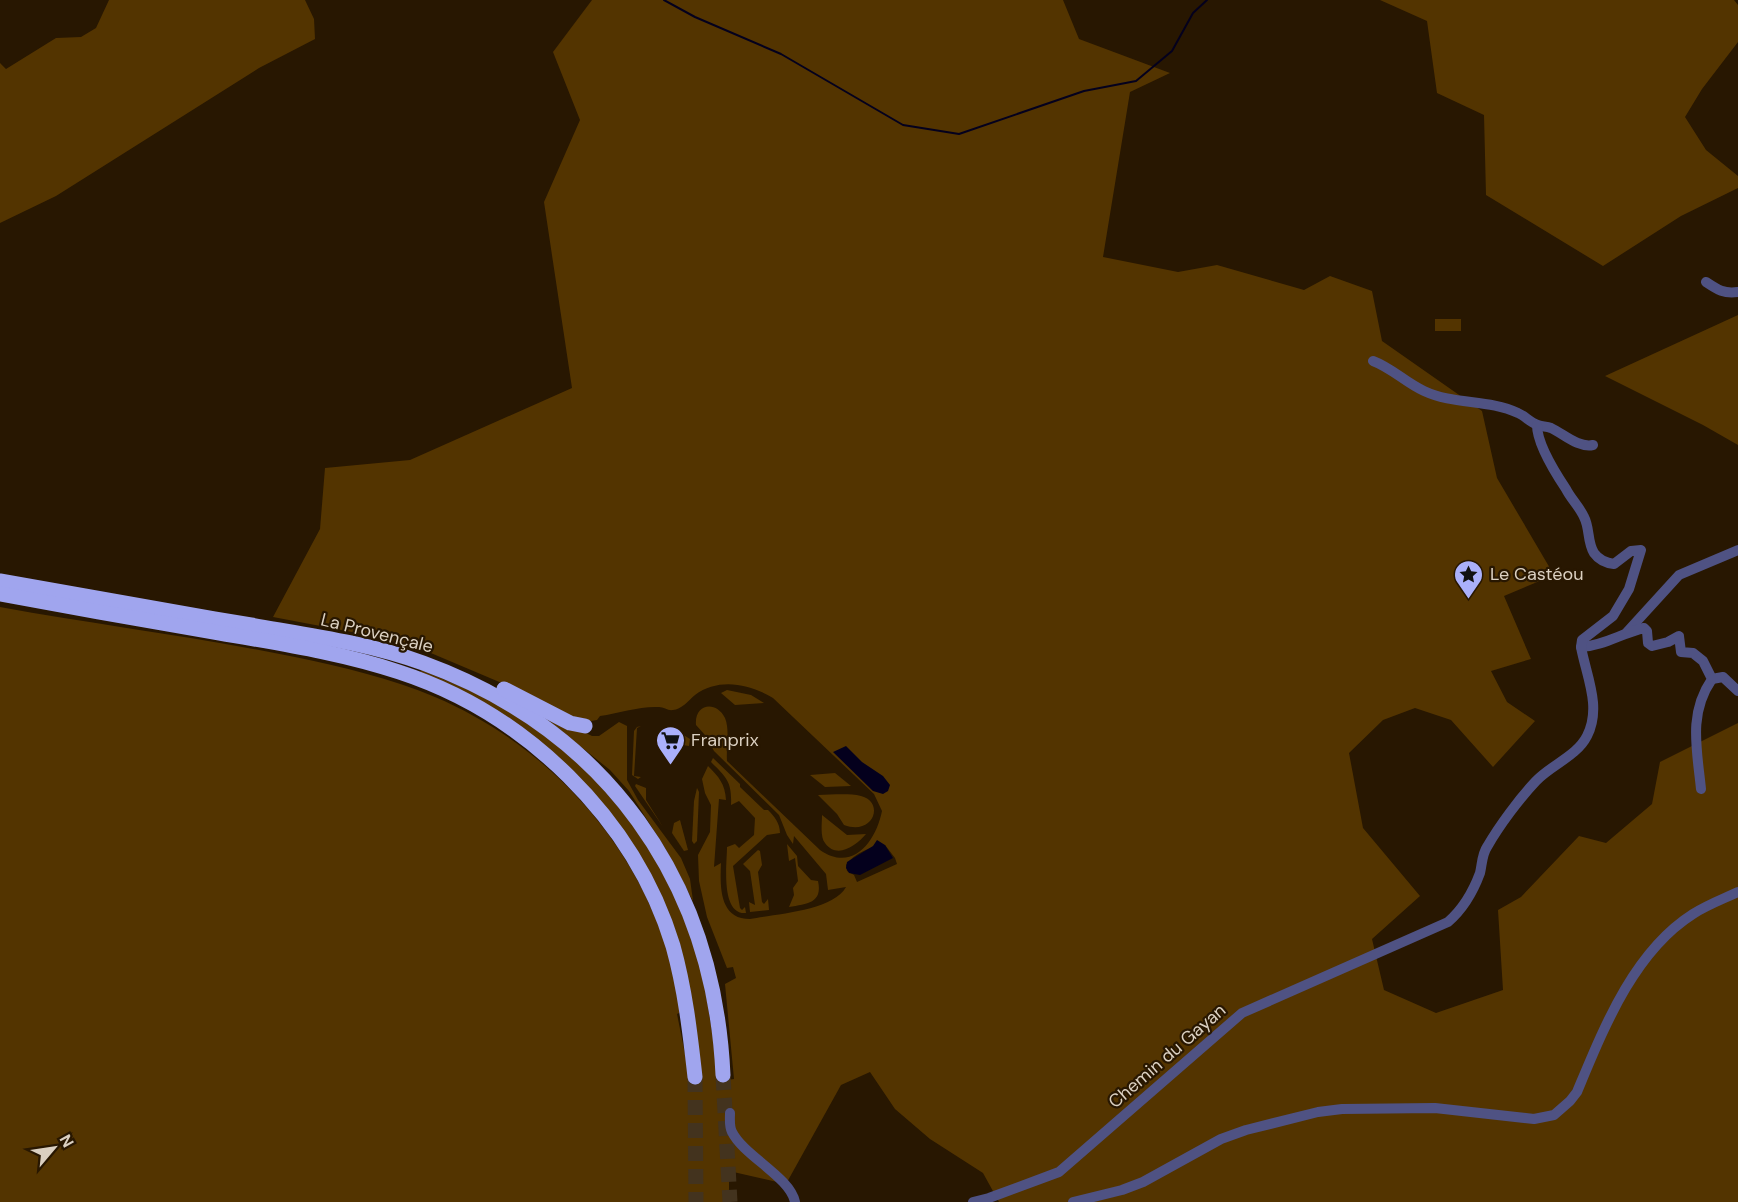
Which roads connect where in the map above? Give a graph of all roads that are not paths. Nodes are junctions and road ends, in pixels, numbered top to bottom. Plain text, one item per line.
1 (1706, 282) dead end
2 (1738, 292) edge
3 (1373, 361) dead end
4 (1537, 425) junction
5 (1593, 445) dead end
6 (1738, 550) edge
7 (0, 581) edge
8 (0, 594) edge
9 (1627, 632) junction
10 (1581, 647) junction
11 (391, 653) junction
12 (1712, 679) junction
13 (1738, 691) edge
14 (585, 726) dead end
15 (1701, 789) dead end
16 (1738, 892) edge
17 (699, 908) dead end
18 (717, 1014) junction
19 (723, 1075) tunnel mouth
20 (695, 1077) tunnel mouth
21 (729, 1113) dead end
22 (795, 1202) edge
23 (973, 1202) edge
24 (1073, 1202) edge

1 - 2 street
3 - 4 street
4 - 5 street
4 - 10 street
6 - 9 street
7 - 11 highway, La Provençale
8 - 20 highway, La Provençale
9 - 10 street
9 - 12 street
10 - 23 street, Chemin du Gayan
11 - 14 highway
11 - 18 highway, La Provençale
12 - 13 street
12 - 15 street
16 - 24 street
17 - 18 highway
18 - 19 highway, La Provençale
21 - 22 street

